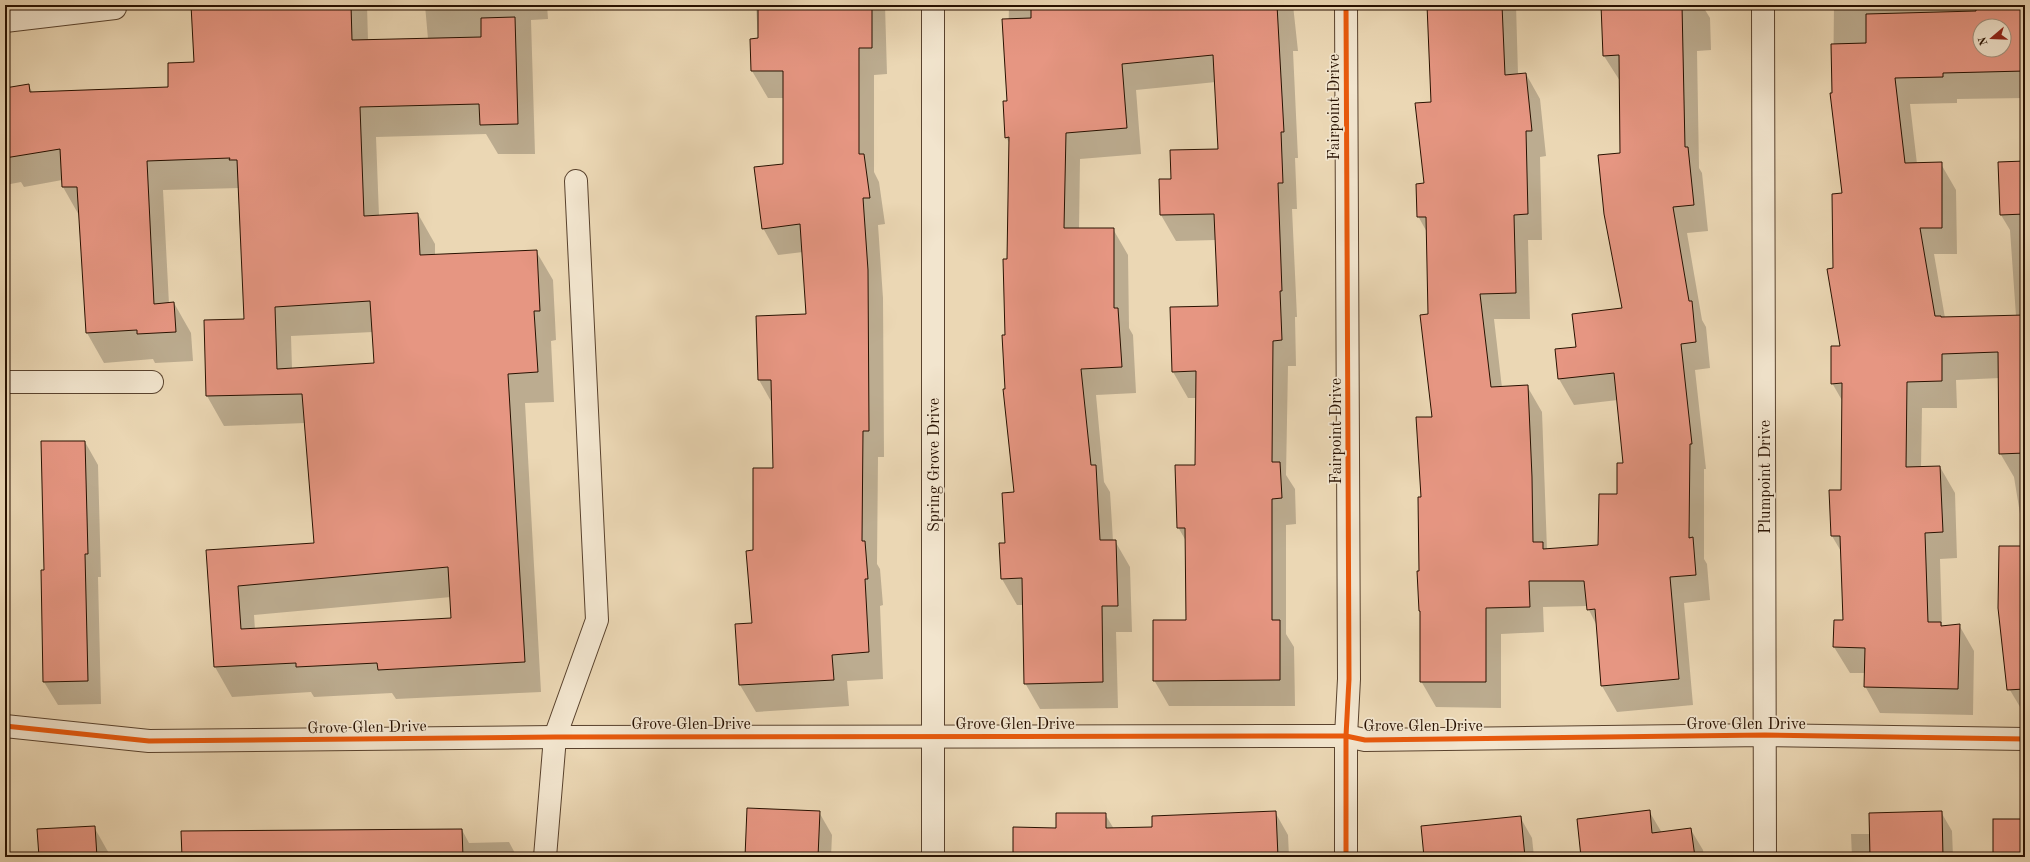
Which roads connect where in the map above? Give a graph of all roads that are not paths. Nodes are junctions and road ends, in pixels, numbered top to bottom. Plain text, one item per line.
1 (114, 5) edge
2 (933, 5) edge
3 (1346, 5) edge
4 (1763, 5) edge
5 (5, 21) edge
6 (576, 182) dead end
7 (5, 382) edge
8 (152, 382) dead end
9 (5, 726) edge
10 (1765, 735) junction
11 (933, 736) junction
12 (1346, 736) junction
13 (555, 737) junction
14 (2025, 739) edge
15 (545, 857) edge
16 (933, 857) edge
17 (1346, 857) edge
18 (1765, 857) edge

1 - 5 street
2 - 11 street, Spring Grove Drive
3 - 12 street, Fairpoint Drive
4 - 10 street, Plumpoint Drive
6 - 13 street
7 - 8 street
9 - 13 street, Grove Glen Drive
10 - 12 street, Grove Glen Drive
10 - 14 street, Grove Glen Drive
10 - 18 street, Plumpoint Drive
11 - 12 street, Grove Glen Drive
11 - 13 street, Grove Glen Drive
11 - 16 street, Spring Grove Drive
12 - 17 street, Fairpoint Drive
13 - 15 street

